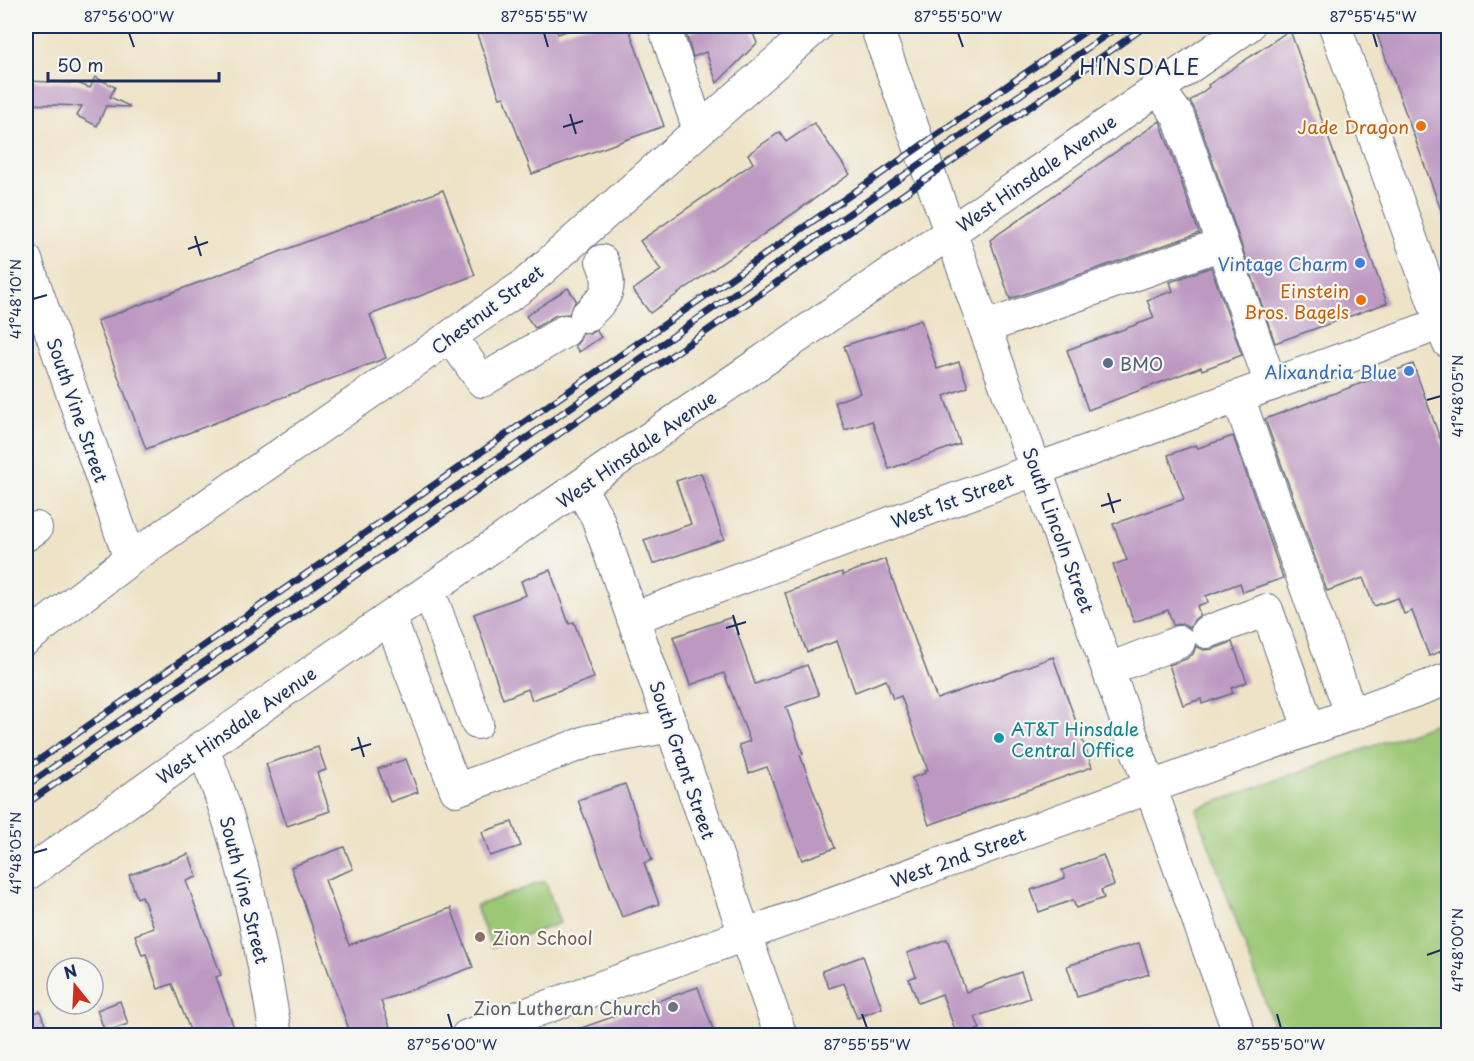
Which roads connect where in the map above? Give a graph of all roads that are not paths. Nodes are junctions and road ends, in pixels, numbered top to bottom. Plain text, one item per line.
1 (664, 26) edge
2 (817, 26) edge
3 (876, 26) edge
4 (1248, 26) edge
5 (1335, 26) edge
6 (1158, 88) junction
7 (699, 130) junction
8 (951, 233) junction
9 (1222, 244) junction
10 (26, 260) edge
11 (602, 261) dead end
12 (986, 327) junction
13 (1446, 329) edge
14 (452, 337) junction
15 (1271, 385) junction
16 (1238, 397) junction
17 (1037, 469) junction
18 (580, 488) junction
19 (130, 559) junction
20 (429, 591) junction
21 (390, 618) junction
22 (633, 618) junction
23 (26, 639) edge
24 (1109, 669) junction
25 (1449, 679) edge
26 (1351, 713) junction
27 (477, 723) dead end
28 (672, 726) junction
29 (1309, 728) junction
30 (202, 747) junction
31 (1149, 786) junction
32 (26, 875) edge
33 (744, 935) junction
34 (276, 1035) edge
35 (467, 1035) edge
36 (781, 1035) edge
37 (1240, 1035) edge

1 - 7 street
2 - 7 street, Chestnut Street
3 - 8 street, South Lincoln Street
4 - 6 street, West Hinsdale Avenue
5 - 13 street
6 - 8 street, West Hinsdale Avenue
6 - 9 street
7 - 14 street, Chestnut Street
8 - 12 street, South Lincoln Street
8 - 18 street, West Hinsdale Avenue
9 - 12 street
9 - 15 street
10 - 19 street, South Vine Street
11 - 14 street
12 - 17 street, South Lincoln Street
13 - 15 street, West 1st Street
14 - 19 street, Chestnut Street
15 - 16 street, West 1st Street
16 - 17 street, West 1st Street
16 - 26 street
17 - 22 street, West 1st Street
17 - 24 street, South Lincoln Street
18 - 20 street, West Hinsdale Avenue
18 - 22 street, South Grant Street
19 - 23 street, Chestnut Street
20 - 21 street, West Hinsdale Avenue
20 - 27 street
21 - 28 street
21 - 30 street, West Hinsdale Avenue
22 - 28 street, South Grant Street
24 - 29 street
24 - 31 street, South Lincoln Street
25 - 26 street, West 2nd Street
26 - 29 street, West 2nd Street
28 - 33 street, South Grant Street
29 - 31 street, West 2nd Street
30 - 32 street, West Hinsdale Avenue
30 - 34 street, South Vine Street
31 - 33 street, West 2nd Street
31 - 37 street, South Lincoln Street
33 - 35 street, West 2nd Street
33 - 36 street, South Grant Street

